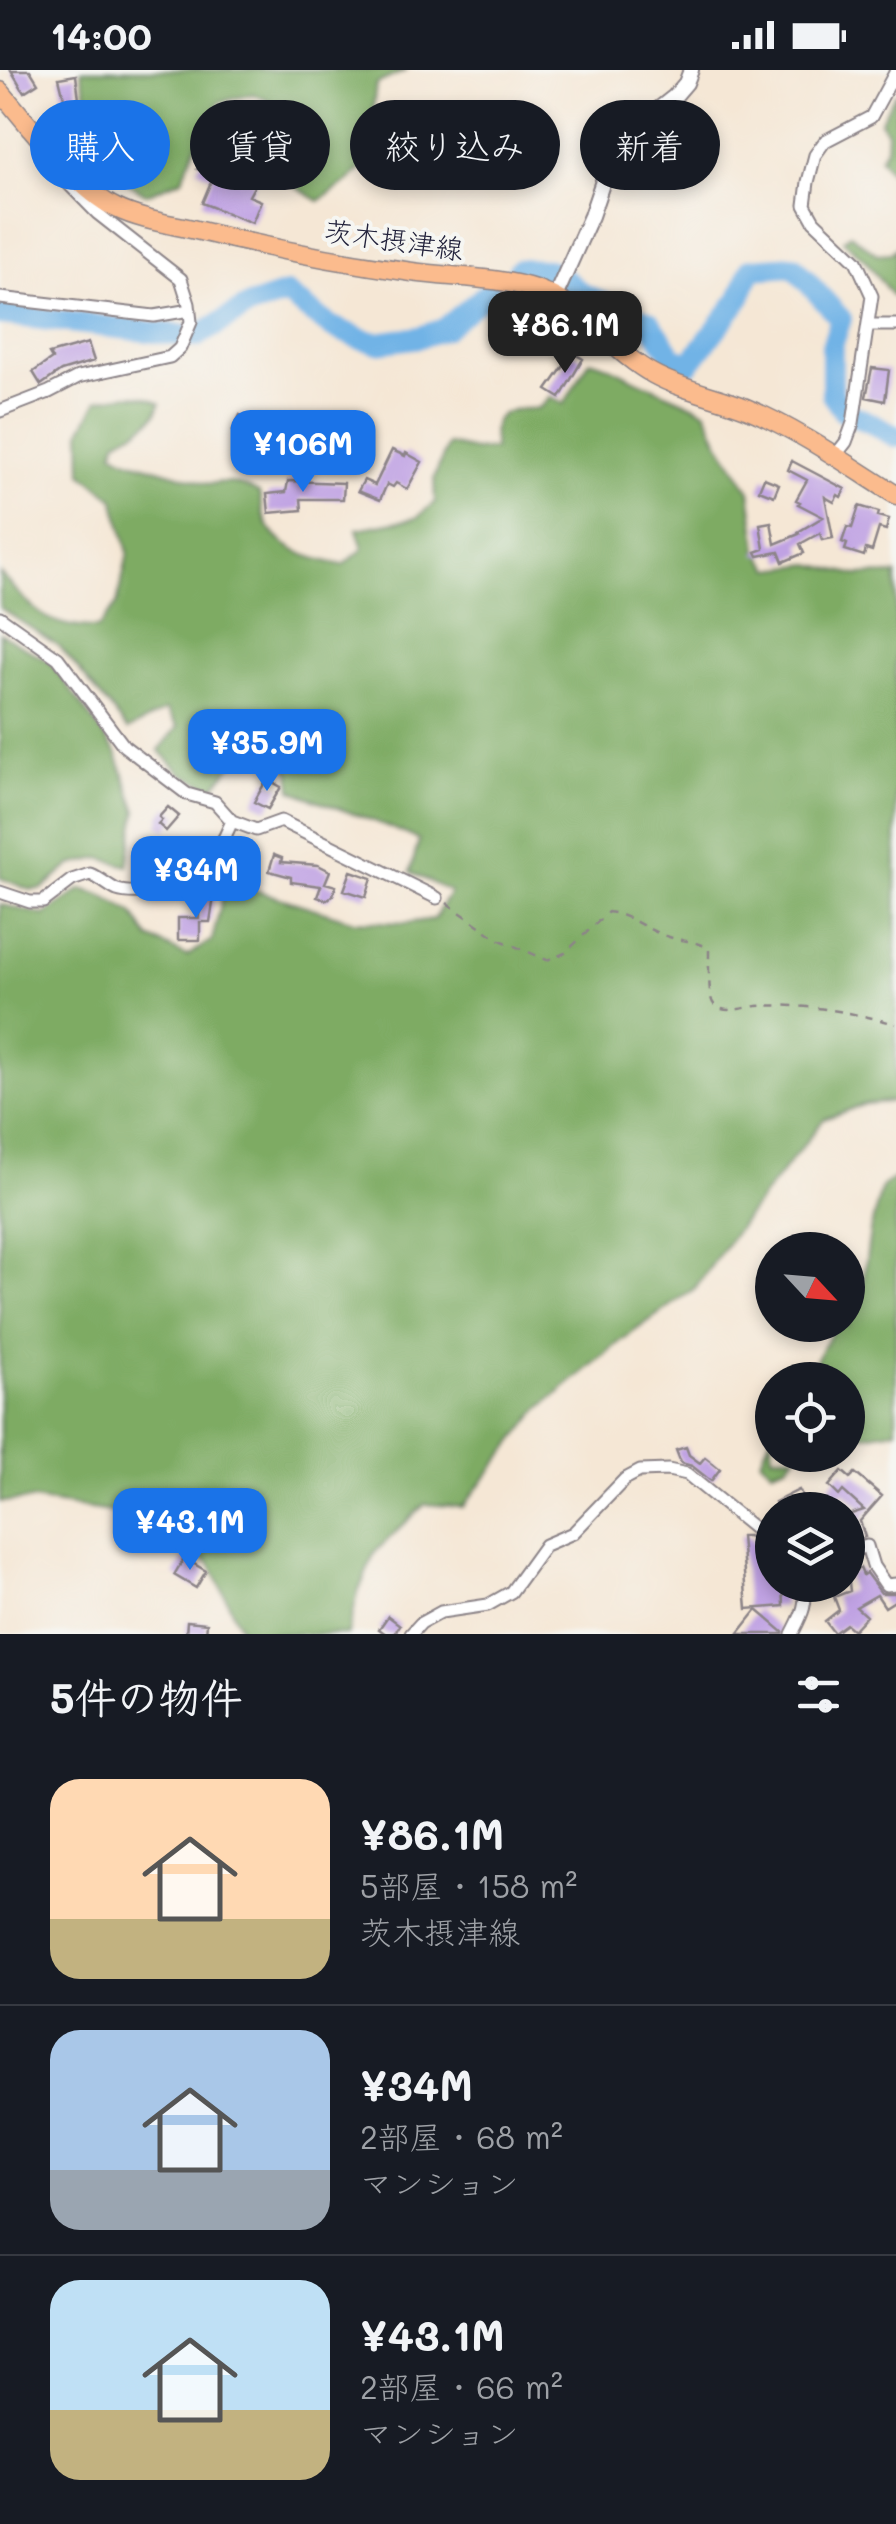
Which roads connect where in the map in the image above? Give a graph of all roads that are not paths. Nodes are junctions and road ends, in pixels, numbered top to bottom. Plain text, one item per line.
1 (690, 70) edge
2 (896, 71) edge
3 (0, 91) edge
4 (30, 127) edge
5 (75, 190) edge
6 (89, 190) edge
7 (557, 293) junction
8 (0, 298) edge
9 (190, 316) junction
10 (869, 324) junction
11 (896, 325) edge
12 (0, 411) edge
13 (835, 456) junction
14 (896, 495) edge
15 (0, 617) edge
16 (232, 821) junction
17 (0, 892) edge
18 (438, 898) road end
19 (755, 1529) edge
20 (865, 1547) edge
21 (896, 1584) edge
22 (805, 1602) edge
23 (411, 1634) edge
24 (792, 1634) edge

1 - 7 street
2 - 10 street
3 - 4 main road, 茨木摂津線
5 - 9 street
6 - 7 main road, 茨木摂津線
7 - 13 main road, 茨木摂津線
8 - 9 street
9 - 12 street
10 - 11 street
10 - 13 street
13 - 14 main road, 茨木摂津線
15 - 16 street
16 - 17 street
16 - 18 street
19 - 23 street
20 - 21 street
22 - 24 street

